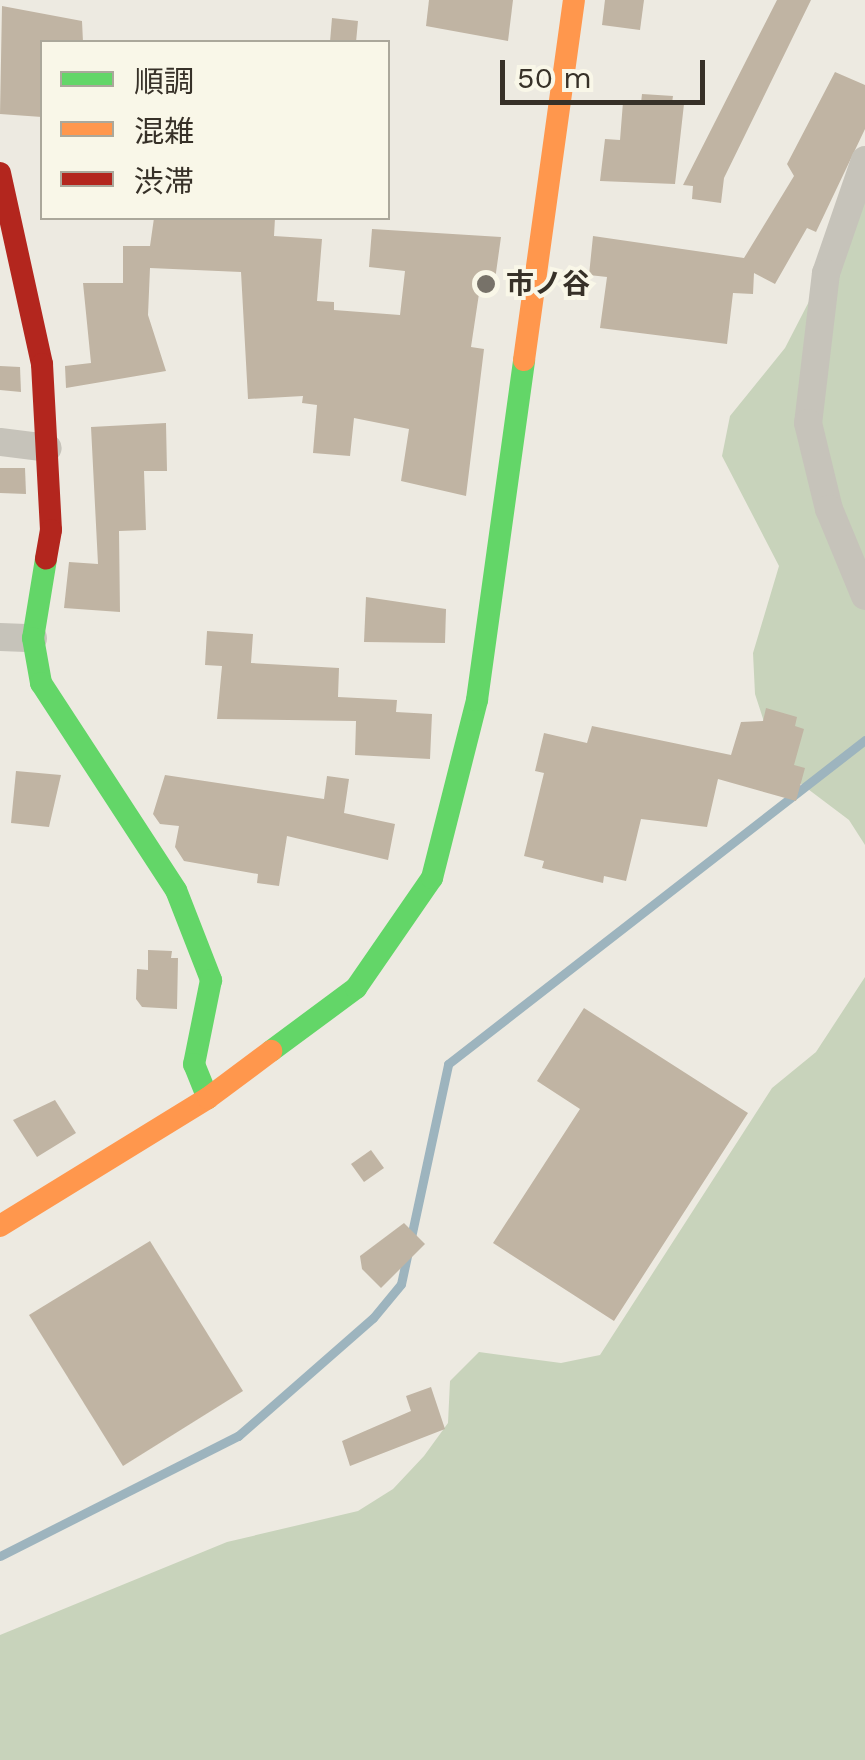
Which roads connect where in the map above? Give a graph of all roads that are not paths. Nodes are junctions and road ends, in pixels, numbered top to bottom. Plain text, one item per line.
1 (574, 0) edge
2 (865, 160) edge
3 (0, 173) edge
4 (11, 263) edge
5 (0, 442) edge
6 (48, 448) junction
7 (865, 596) edge
8 (0, 637) edge
9 (32, 638) junction
10 (208, 1098) junction
11 (0, 1226) edge

1 - 10 street
2 - 7 street
3 - 4 street
4 - 6 street
5 - 6 street
6 - 9 street
8 - 9 street
9 - 10 street
10 - 11 street

